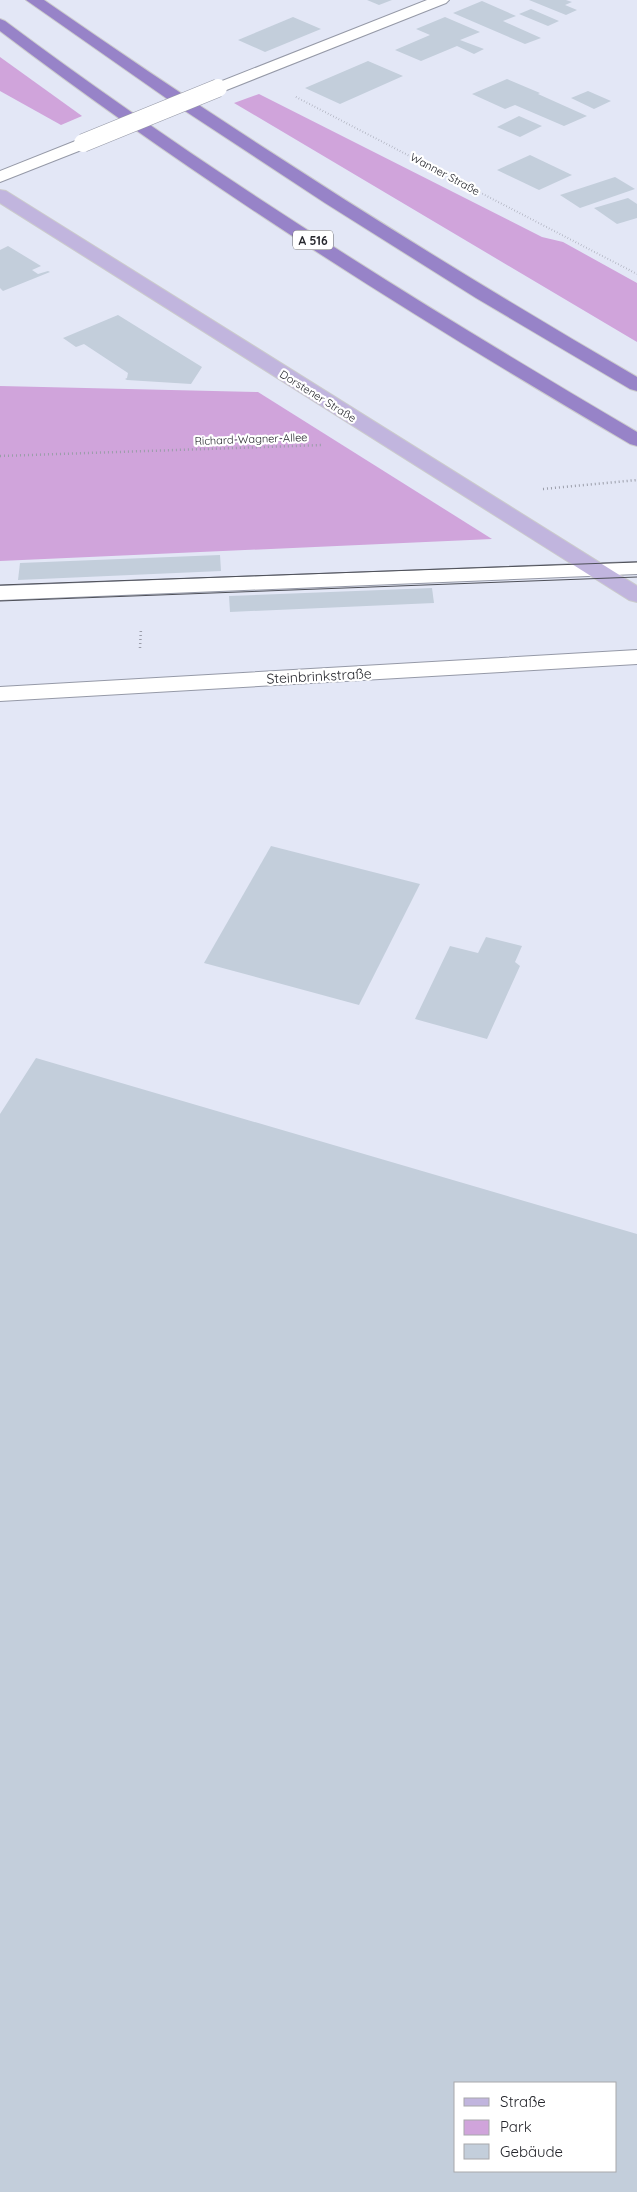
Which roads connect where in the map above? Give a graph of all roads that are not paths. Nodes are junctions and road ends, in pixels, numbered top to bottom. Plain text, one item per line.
1 (34, 0) edge
2 (441, 0) edge
3 (0, 24) edge
4 (0, 177) edge
5 (0, 195) edge
6 (637, 385) edge
7 (637, 440) edge
8 (637, 568) edge
9 (596, 569) junction
10 (0, 593) edge
11 (637, 595) edge
12 (637, 657) edge
13 (0, 694) edge

1 - 6 highway
2 - 4 street, bridge
3 - 7 highway, A 516
5 - 9 main road, Dorstener Straße
8 - 9 street
9 - 10 street
9 - 11 main road, Dorstener Straße
12 - 13 street, Steinbrinkstraße

